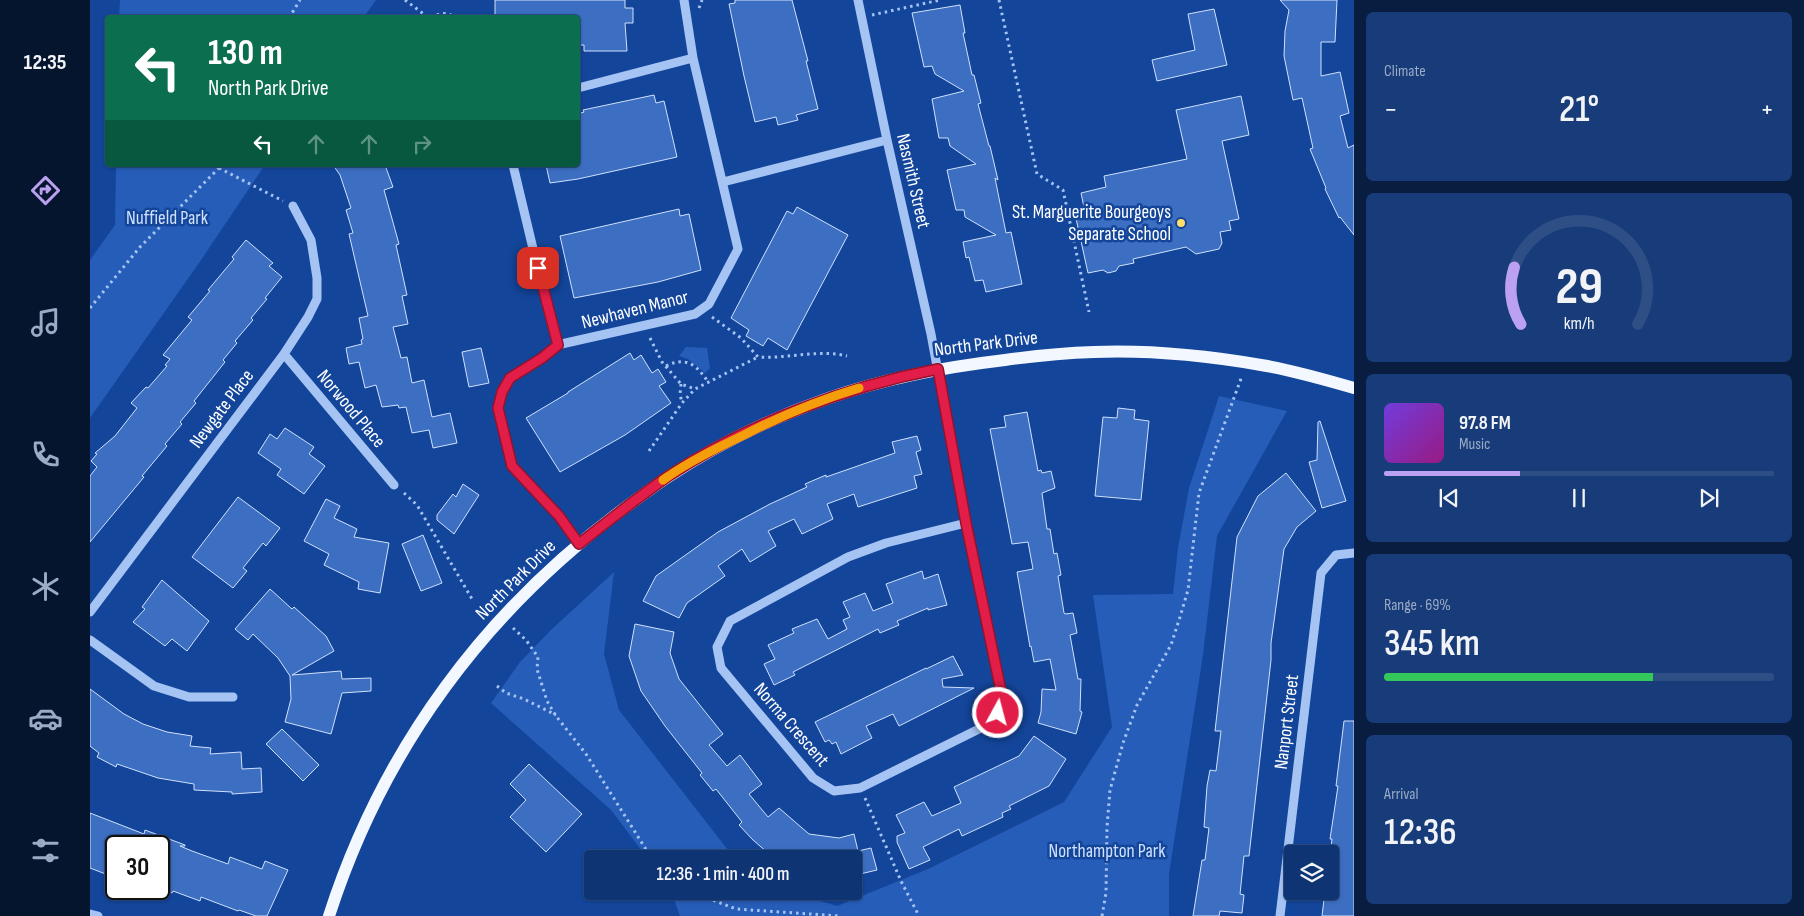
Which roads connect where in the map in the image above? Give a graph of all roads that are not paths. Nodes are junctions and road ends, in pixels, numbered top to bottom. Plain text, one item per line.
1 (684, 0) edge
2 (858, 0) edge
3 (693, 58) junction
4 (580, 87) edge
5 (887, 140) junction
6 (513, 167) edge
7 (723, 182) junction
8 (293, 206) road end
9 (558, 345) junction
10 (284, 354) junction
11 (938, 369) junction
12 (1354, 388) edge
13 (394, 485) road end
14 (966, 523) junction
15 (579, 544) junction
16 (1354, 553) edge
17 (90, 612) edge
18 (90, 640) edge
19 (233, 697) dead end
20 (90, 914) edge
21 (98, 916) edge
22 (329, 916) edge
23 (1280, 916) edge

1 - 3 street, Newhaven Manor
2 - 5 street, Nasmith Street
3 - 4 street
3 - 7 street, Newhaven Manor
5 - 7 street
5 - 11 street, Nasmith Street
6 - 9 street
7 - 9 street, Newhaven Manor
8 - 10 street, Newgate Place
9 - 15 street, Newhaven Manor
10 - 13 street, Norwood Place
10 - 17 street, Newgate Place
11 - 12 main road, North Park Drive
11 - 14 street, Norma Crescent
11 - 15 main road, North Park Drive
14 - 14 street, Norma Crescent
15 - 22 main road, North Park Drive
16 - 23 street, Nanport Street
18 - 19 street
20 - 21 street

